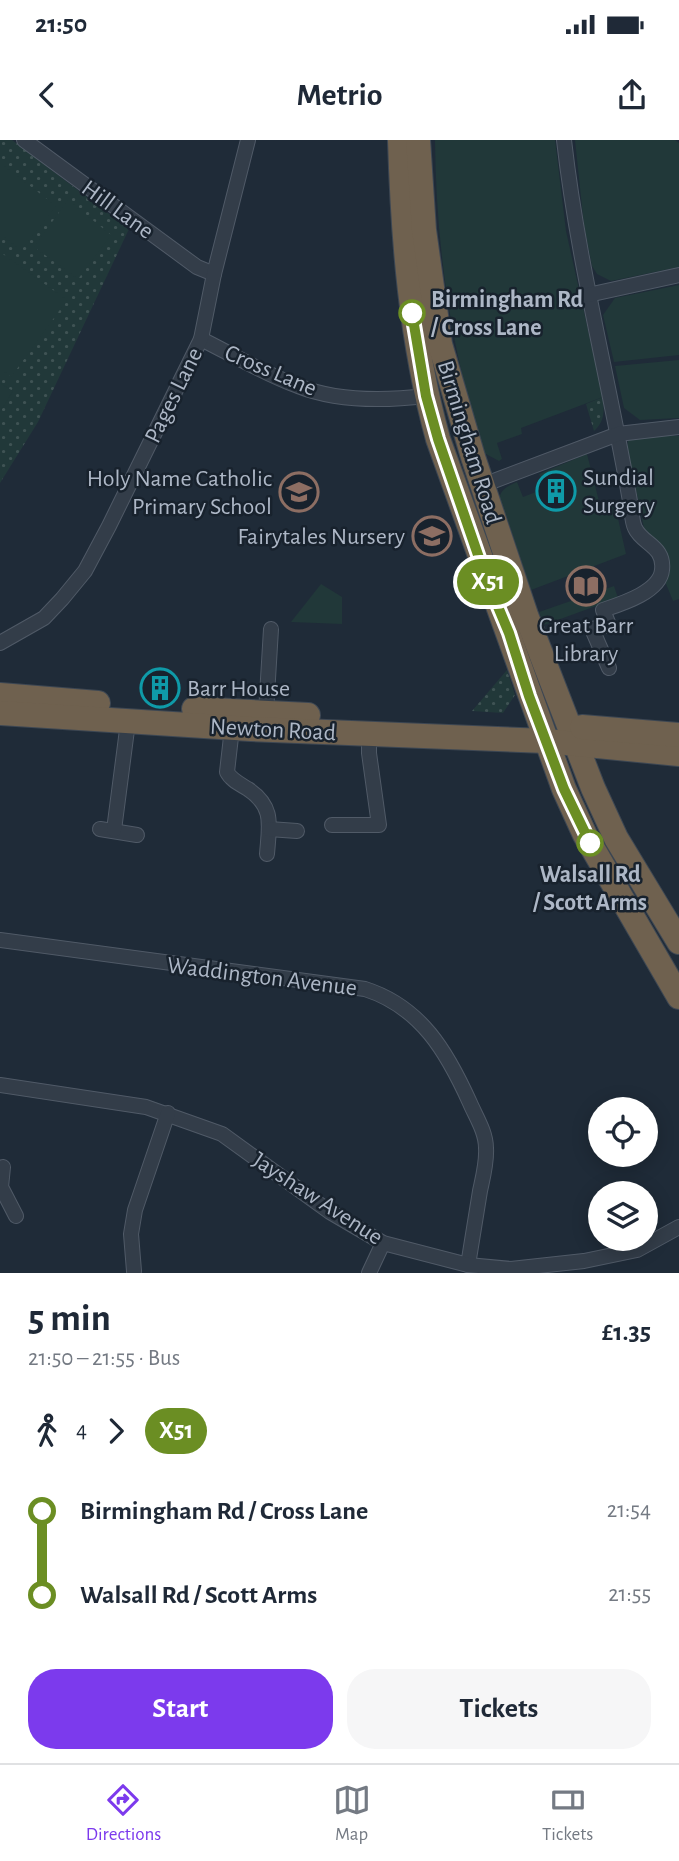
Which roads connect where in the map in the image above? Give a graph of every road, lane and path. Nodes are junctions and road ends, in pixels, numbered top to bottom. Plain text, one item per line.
1 (24, 140) edge
2 (248, 140) edge
3 (400, 140) edge
4 (418, 140) edge
5 (564, 140) edge
6 (214, 274) junction
7 (679, 275) edge
8 (588, 295) junction
9 (433, 299) junction
10 (201, 339) junction
11 (426, 396) junction
12 (679, 427) edge
13 (618, 434) junction
14 (483, 485) junction
15 (457, 493) junction
16 (271, 629) dead end
17 (0, 643) edge
18 (609, 668) dead end
19 (0, 695) edge
20 (266, 712) junction
21 (0, 713) edge
22 (128, 722) junction
23 (232, 728) junction
24 (369, 734) junction
25 (558, 734) junction
26 (679, 735) edge
27 (640, 749) junction
28 (679, 754) edge
29 (589, 779) junction
30 (332, 825) dead end
31 (269, 830) junction
32 (297, 831) dead end
33 (137, 835) dead end
34 (267, 854) dead end
35 (656, 903) junction
36 (638, 924) junction
37 (0, 940) edge
38 (679, 942) edge
39 (679, 997) edge
40 (0, 1085) edge
41 (167, 1113) junction
42 (6, 1167) edge
43 (1, 1187) edge
44 (16, 1216) dead end
45 (679, 1227) edge
46 (383, 1243) junction
47 (468, 1265) junction
48 (543, 1270) edge
49 (134, 1271) dead end
50 (369, 1273) edge

1 - 6 street, Hill Lane
2 - 6 street, Pages Lane
3 - 11 highway, Birmingham Road
4 - 9 highway, Birmingham Road
5 - 8 street
6 - 10 street, Pages Lane
7 - 8 street
8 - 13 street
9 - 11 highway
9 - 14 highway, Birmingham Road
10 - 11 street, Cross Lane
10 - 17 street, Pages Lane
11 - 15 highway, Birmingham Road
12 - 13 street
13 - 14 street
13 - 18 street
14 - 15 highway
14 - 25 highway, Birmingham Road
15 - 25 highway, Birmingham Road
16 - 20 street
19 - 20 highway, Newton Road
20 - 25 highway, Newton Road
21 - 22 highway, Newton Road
22 - 23 highway, Newton Road
22 - 33 street
23 - 24 highway, Newton Road
23 - 31 street
24 - 25 highway, Newton Road
24 - 30 street
25 - 26 highway
25 - 27 highway
25 - 29 highway
25 - 36 highway
27 - 28 highway
27 - 29 highway
29 - 35 highway
31 - 32 street
31 - 34 street
35 - 36 highway
35 - 38 highway
36 - 39 highway
37 - 47 street, Waddington Avenue
40 - 41 street, Jayshaw Avenue
41 - 46 street, Jayshaw Avenue
41 - 49 street
42 - 43 street
43 - 44 street
45 - 48 street, Jayshaw Avenue
46 - 47 street, Jayshaw Avenue
46 - 50 street
47 - 48 street, Jayshaw Avenue

